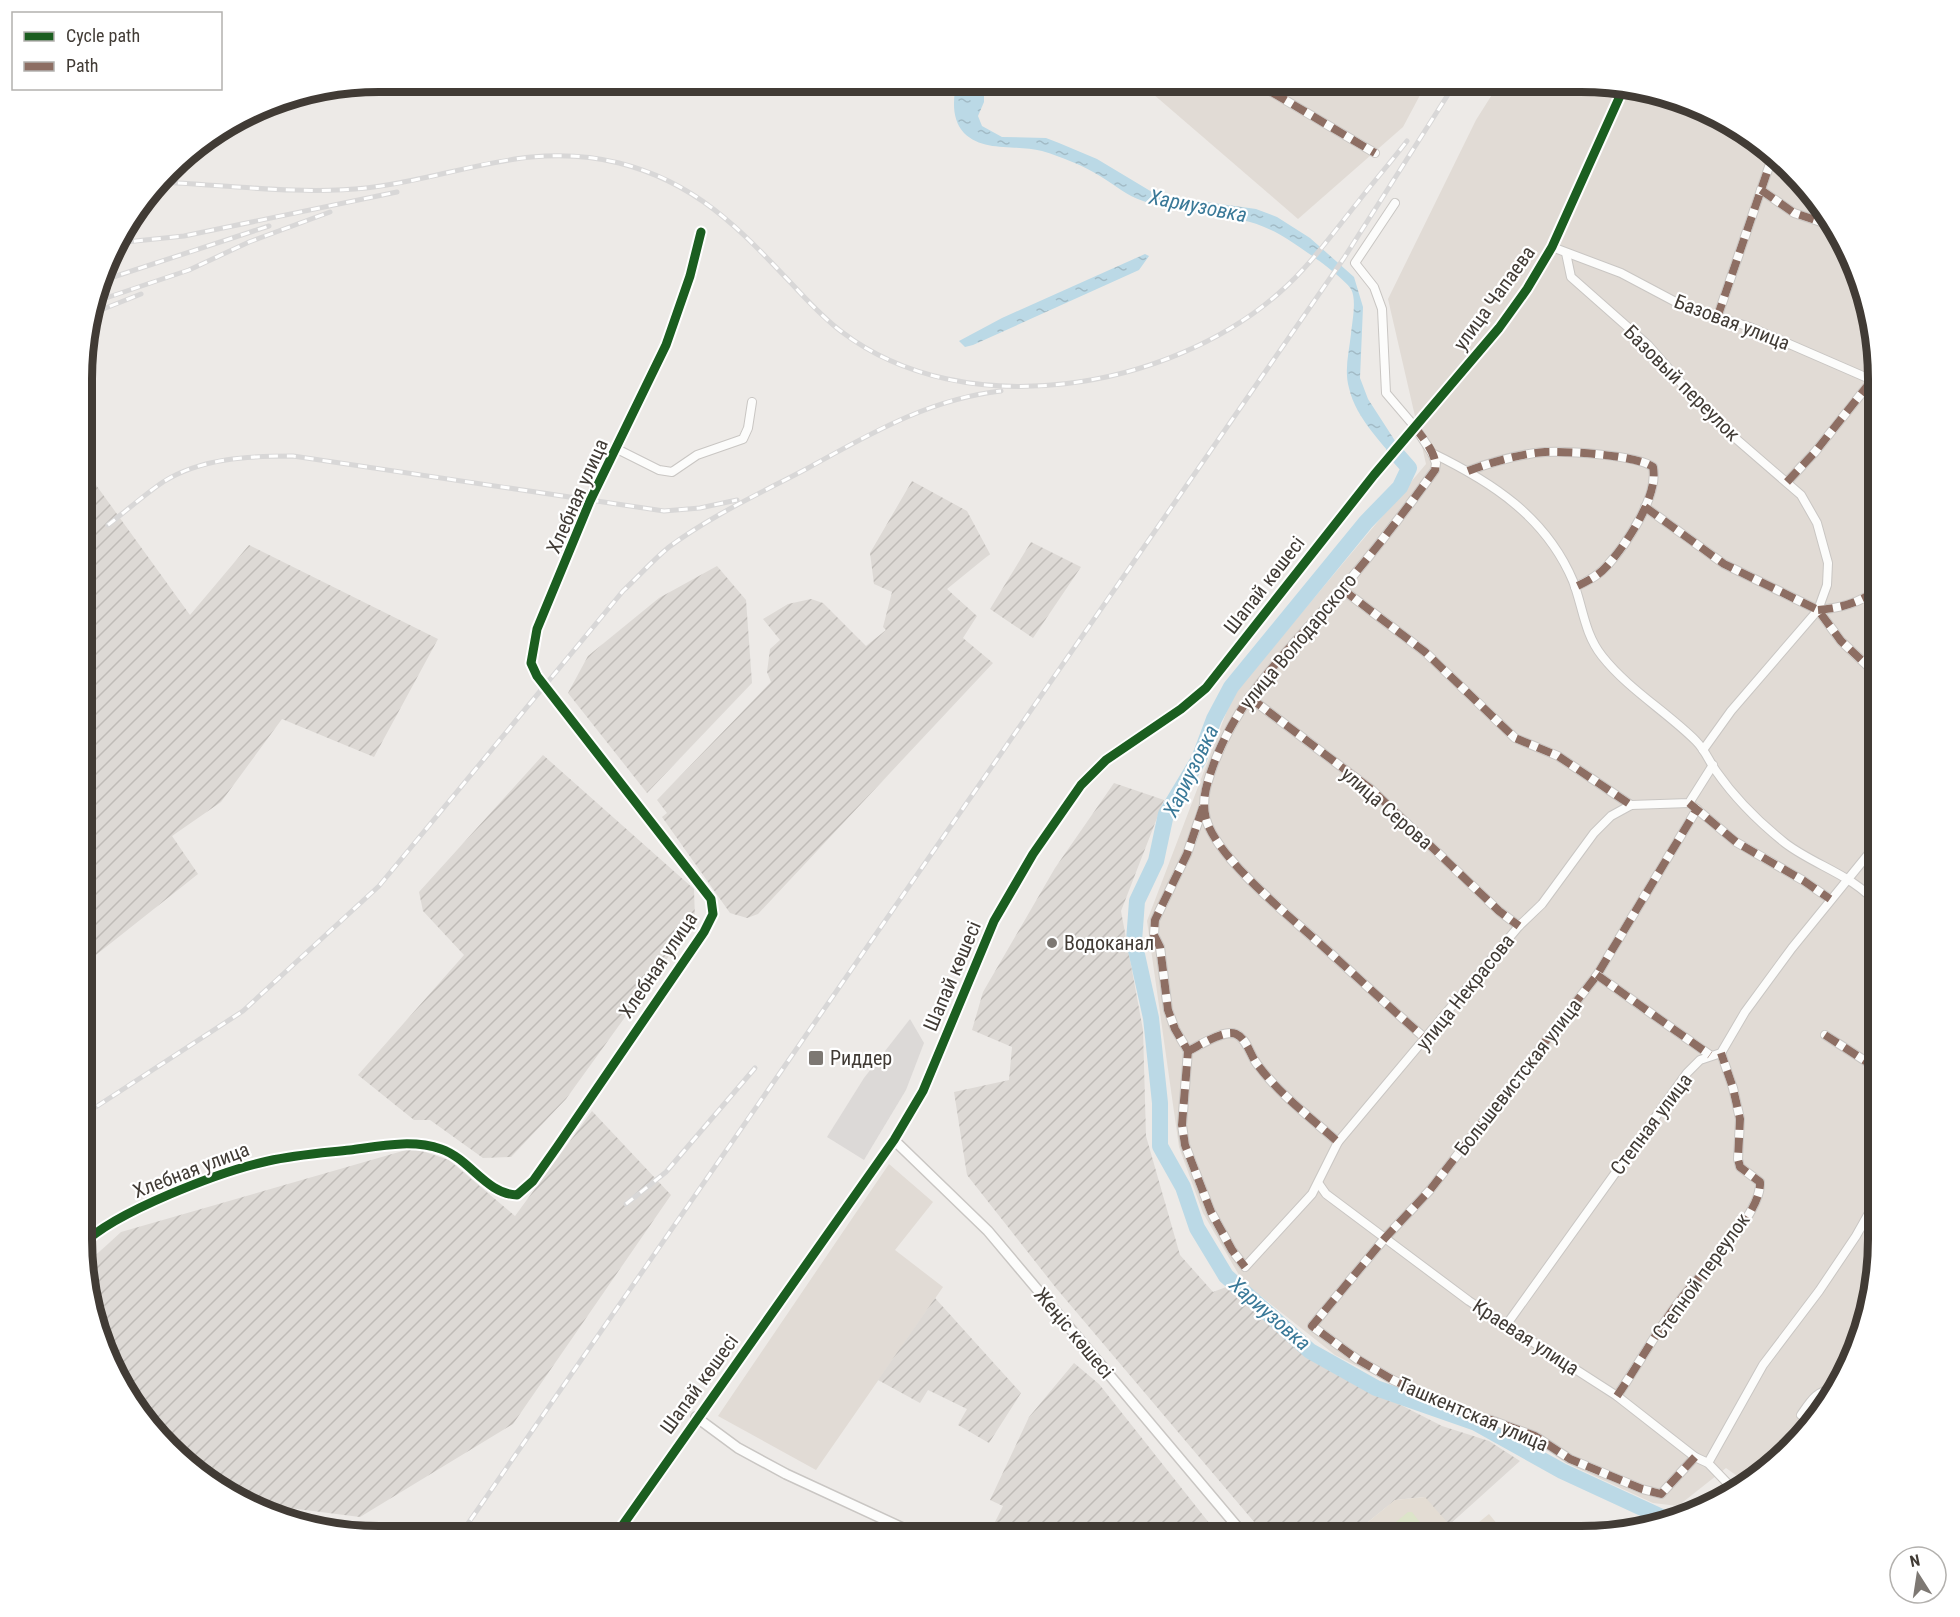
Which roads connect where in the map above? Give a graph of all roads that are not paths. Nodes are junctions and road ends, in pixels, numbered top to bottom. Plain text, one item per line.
1 (1272, 92) edge
2 (1621, 94) edge
3 (1375, 153) dead end
4 (1770, 163) edge
5 (1761, 190) junction
6 (1395, 203) dead end
7 (1822, 222) edge
8 (700, 232) dead end
9 (1552, 247) junction
10 (1566, 253) junction
11 (1717, 318) junction
12 (1868, 378) edge
13 (1868, 390) edge
14 (752, 402) dead end
15 (1415, 426) junction
16 (617, 449) junction
17 (1432, 453) junction
18 (1468, 471) junction
19 (1374, 475) joint
20 (1787, 482) junction
21 (1646, 507) junction
22 (1575, 587) junction
23 (1342, 589) junction
24 (1868, 595) edge
25 (1818, 610) junction
26 (1868, 666) edge
27 (1249, 697) junction
28 (1703, 750) junction
29 (1713, 765) junction
30 (1689, 803) junction
31 (1204, 805) junction
32 (1631, 805) junction
33 (1697, 809) junction
34 (1868, 855) edge
35 (1848, 879) junction
36 (1868, 896) edge
37 (1830, 899) junction
38 (1519, 926) junction
39 (1597, 975) junction
40 (1825, 1035) dead end
41 (1426, 1039) junction
42 (1188, 1051) junction
43 (1720, 1053) junction
44 (1710, 1055) junction
45 (1868, 1063) edge
46 (894, 1140) junction
47 (1338, 1142) junction
48 (1319, 1184) junction
49 (1868, 1215) edge
50 (92, 1238) edge
51 (1385, 1238) junction
52 (1507, 1324) junction
53 (1312, 1326) joint
54 (1825, 1390) edge
55 (1617, 1396) junction
56 (1801, 1415) dead end
57 (696, 1417) junction
58 (1695, 1457) junction
59 (1708, 1463) junction
60 (1729, 1485) edge
61 (622, 1526) edge
62 (898, 1526) edge
63 (1237, 1526) edge

1 - 3 street
2 - 9 street, улица Чапаева
4 - 5 street
5 - 7 street
5 - 11 street
6 - 15 street
8 - 16 street, Хлебная улица
9 - 10 street, Базовая улица
9 - 15 street, улица Чапаева
10 - 11 street, Базовая улица
10 - 20 street, Базовый переулок
11 - 12 street, Базовая улица
13 - 20 street
14 - 16 street
15 - 17 street
15 - 19 street, улица Чапаева
16 - 50 street, Хлебная улица
17 - 18 street
17 - 23 street, улица Володарского
18 - 21 street
18 - 22 street
19 - 46 street, Шапай көшесі
20 - 25 street, Базовый переулок
21 - 22 street
21 - 25 street
22 - 28 street
23 - 27 street, улица Володарского
23 - 32 street
24 - 25 street
25 - 26 street
25 - 28 street
27 - 31 street, улица Володарского
27 - 38 street, улица Серова
28 - 29 street
29 - 30 street
29 - 35 street
30 - 32 street
30 - 33 street
31 - 41 street, улица Володарского
31 - 42 street
32 - 38 street, улица Некрасова
33 - 37 street
33 - 39 street, Большевистская улица
34 - 35 street
35 - 36 street
35 - 37 street
37 - 43 street
38 - 41 street, улица Некрасова
39 - 44 street
39 - 51 street, Большевистская улица
40 - 45 street
41 - 47 street, улица Некрасова
42 - 47 street
42 - 48 street, улица Некрасова
43 - 44 street, Степная улица
43 - 55 street, Степной переулок
44 - 52 street, Степная улица
46 - 57 street, Шапай көшесі
46 - 63 street, Жеңіс көшесі
47 - 48 street, улица Некрасова
48 - 51 street, Краевая улица
49 - 59 street
51 - 52 street, Краевая улица
51 - 53 street, Большевистская улица
52 - 55 street, Краевая улица
53 - 58 street, Ташкентская улица
54 - 56 street
55 - 58 street, Краевая улица
57 - 61 street, Шапай көшесі
57 - 62 street
58 - 59 street, Краевая улица
59 - 60 street, Краевая улица

